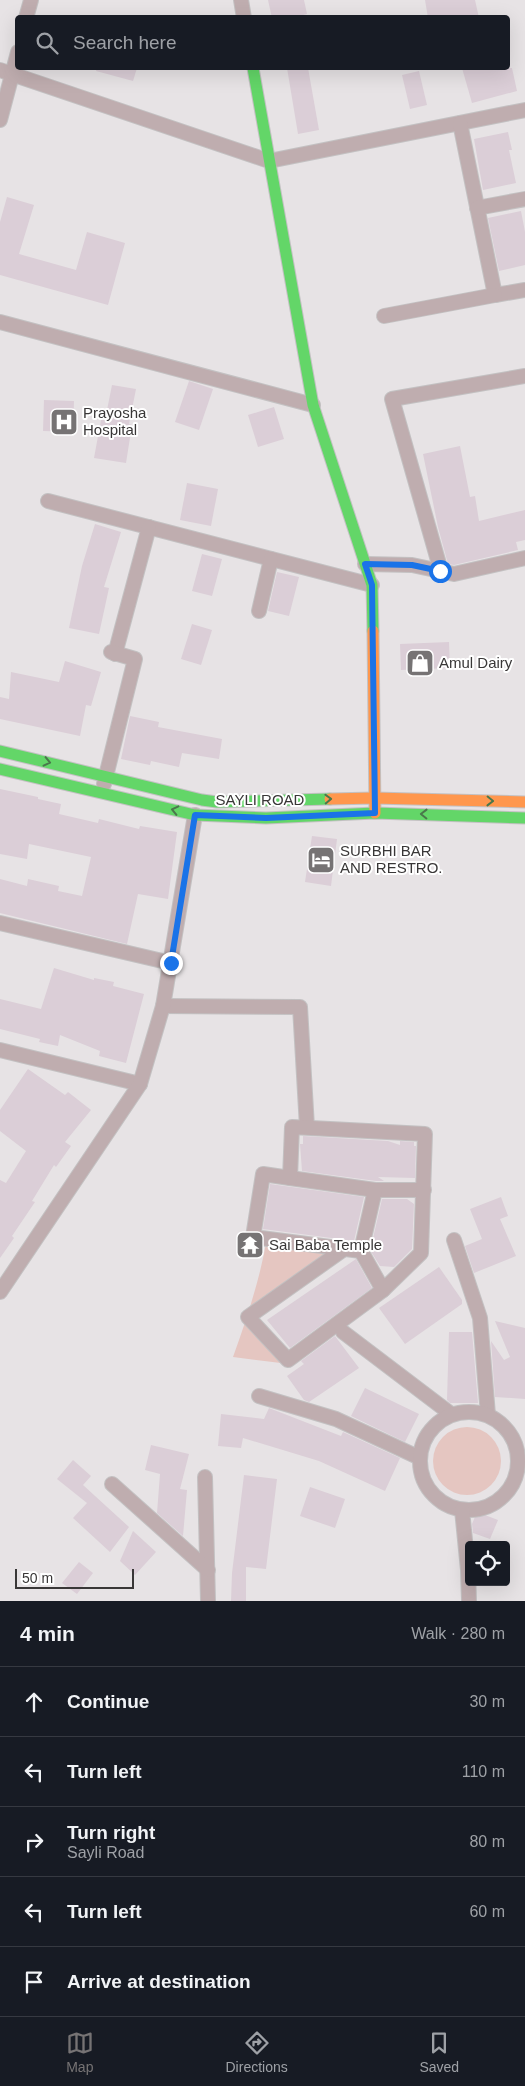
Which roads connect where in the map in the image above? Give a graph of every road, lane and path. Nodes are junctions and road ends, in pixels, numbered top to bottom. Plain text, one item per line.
1 (31, 0) edge
2 (242, 0) edge
3 (27, 15) edge
4 (244, 15) edge
5 (15, 57) edge
6 (253, 70) edge
7 (6, 72) edge
8 (525, 110) edge
9 (0, 120) edge
10 (460, 123) junction
11 (269, 161) junction
12 (525, 199) edge
13 (477, 208) junction
14 (525, 290) edge
15 (495, 295) junction
16 (384, 316) dead end
17 (0, 322) edge
18 (525, 376) edge
19 (313, 405) junction
20 (48, 501) dead end
21 (149, 528) junction
22 (525, 558) edge
23 (271, 559) junction
24 (365, 564) junction
25 (440, 571) junction
26 (372, 585) junction
27 (259, 610) dead end
28 (0, 751) edge
29 (0, 769) edge
30 (106, 776) junction
31 (102, 793) junction
32 (374, 798) junction
33 (525, 802) edge
34 (375, 813) junction
35 (195, 815) junction
36 (525, 818) edge
37 (0, 923) edge
38 (171, 963) junction
39 (163, 1006) junction
40 (0, 1050) edge
41 (140, 1084) junction
42 (307, 1127) junction
43 (290, 1178) junction
44 (375, 1190) junction
45 (424, 1190) junction
46 (454, 1240) dead end
47 (344, 1249) junction
48 (361, 1252) junction
49 (383, 1290) junction
50 (0, 1292) edge
51 (343, 1332) dead end
52 (259, 1396) dead end
53 (451, 1414) junction
54 (488, 1415) junction
55 (420, 1458) junction
56 (205, 1477) dead end
57 (112, 1484) dead end
58 (462, 1510) junction
59 (208, 1570) junction
60 (208, 1601) edge
61 (469, 1601) edge

1 - 3 street
2 - 4 street
5 - 7 street
6 - 11 main road
7 - 9 street
7 - 11 street
8 - 10 street
10 - 11 street
10 - 13 street
11 - 19 main road
12 - 13 street
13 - 15 street
14 - 15 street
15 - 16 street
17 - 19 street
18 - 25 street
19 - 24 main road
20 - 21 street
21 - 23 street
21 - 30 street
22 - 25 street
23 - 26 street
23 - 27 street
24 - 25 street
24 - 26 main road
26 - 32 main road
28 -> 30 main road
29 - 31 main road, SAYLI ROAD
30 - 31 street
30 -> 32 main road
35 -> 31 main road, SAYLI ROAD
32 -> 33 main road
32 - 34 main road
34 - 35 main road, SAYLI ROAD
36 -> 34 main road, SAYLI ROAD
35 - 38 street
37 - 38 street
38 - 39 street
39 - 41 street
39 - 42 street
40 - 41 street
41 - 50 street
42 - 43 street
42 - 45 street
43 - 44 street
43 - 47 street
44 - 45 street
44 - 48 street
45 - 49 street
46 - 54 street
47 - 48 street
47 - 49 street
48 - 49 street
51 - 53 street
52 - 55 street
53 - 54 street
53 - 55 street
54 - 58 street
55 - 58 street
56 - 59 street
57 - 59 street
58 - 61 street
59 - 60 street

